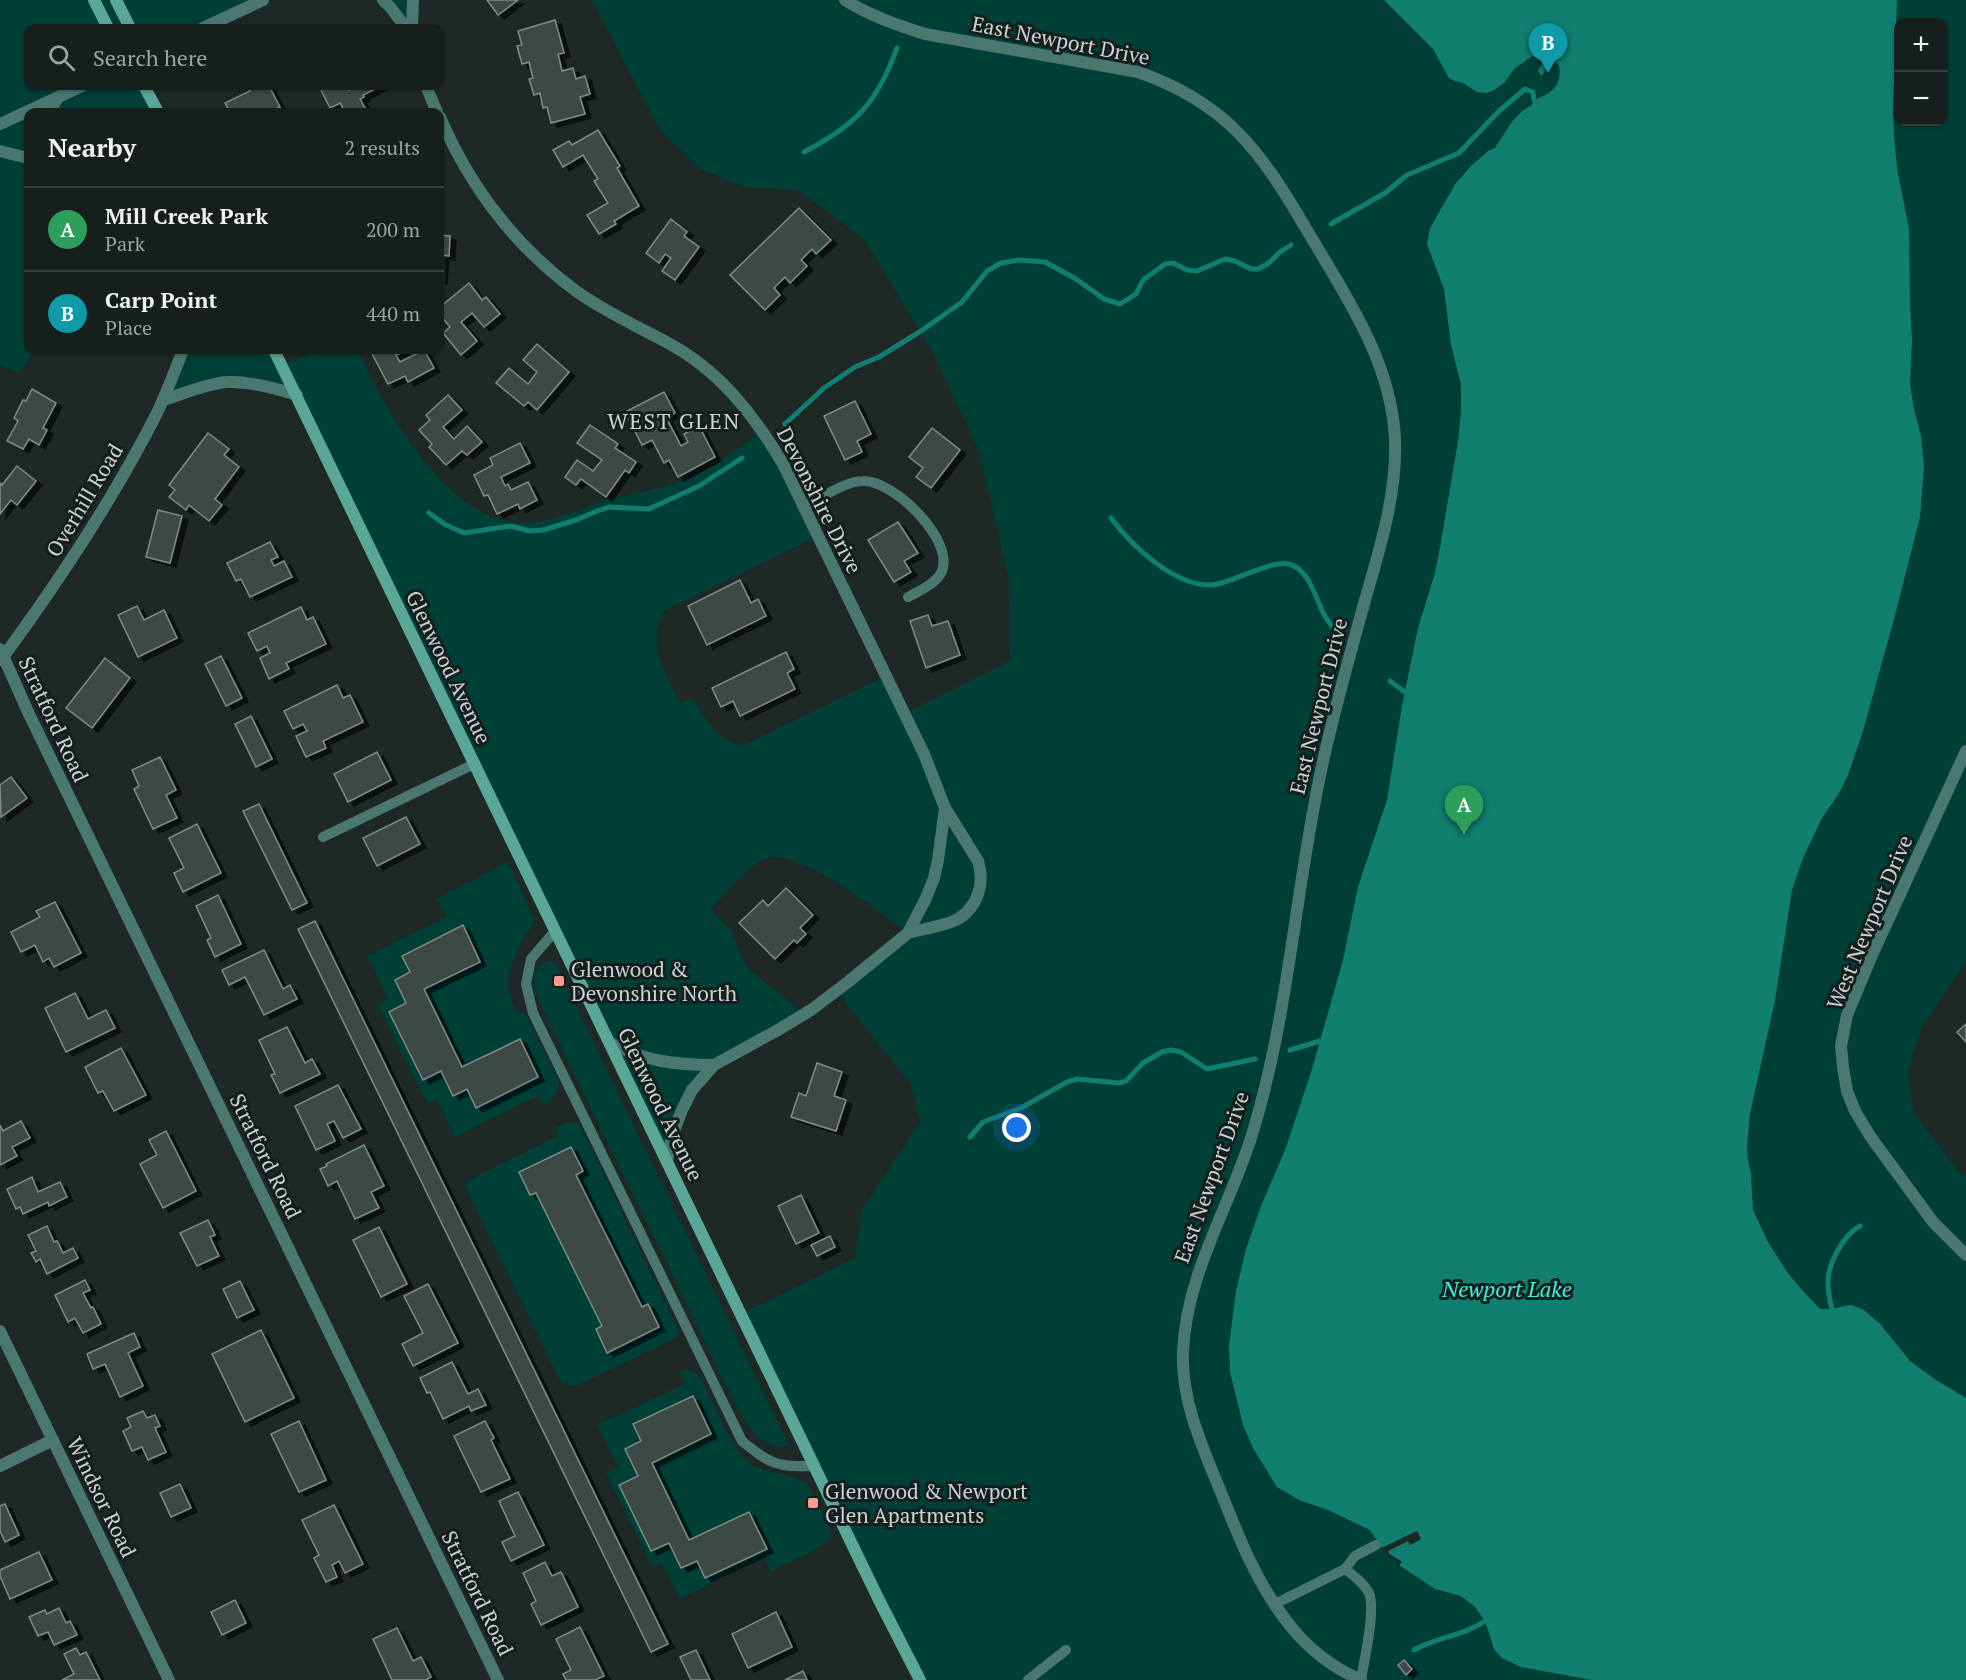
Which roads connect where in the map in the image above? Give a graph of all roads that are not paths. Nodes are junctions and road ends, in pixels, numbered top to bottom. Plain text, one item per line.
1 (94, 0) edge
2 (116, 0) edge
3 (264, 0) edge
4 (383, 0) edge
5 (414, 0) edge
6 (845, 0) edge
7 (106, 24) edge
8 (128, 24) edge
9 (212, 24) edge
10 (403, 24) edge
11 (412, 24) edge
12 (73, 90) edge
13 (146, 90) edge
14 (428, 90) edge
15 (58, 97) junction
16 (34, 108) edge
17 (52, 108) edge
18 (156, 108) edge
19 (436, 108) edge
20 (24, 113) edge
21 (0, 124) edge
22 (444, 127) edge
23 (0, 151) edge
24 (24, 157) edge
25 (181, 354) edge
26 (276, 354) edge
27 (297, 395) junction
28 (162, 400) junction
29 (804, 507) junction
30 (908, 597) dead end
31 (1, 655) edge
32 (1966, 751) edge
33 (474, 764) junction
34 (945, 808) junction
35 (323, 837) dead end
36 (555, 931) junction
37 (908, 933) junction
38 (610, 1043) junction
39 (714, 1065) junction
40 (667, 1161) junction
41 (1966, 1255) edge
42 (0, 1331) edge
43 (53, 1440) junction
44 (0, 1466) edge
45 (814, 1466) junction
46 (1376, 1545) dead end
47 (1345, 1569) junction
48 (1275, 1605) junction
49 (1065, 1650) dead end
50 (169, 1680) edge
51 (498, 1680) edge
52 (920, 1680) edge
53 (1028, 1680) edge
54 (1361, 1680) edge

1 - 7 street
2 - 8 street
3 - 9 street
4 - 10 street
5 - 11 street
6 - 48 street, East Newport Drive
12 - 15 street
13 - 18 street
14 - 19 street
15 - 16 street
15 - 17 street
20 - 21 street
22 - 29 street, Devonshire Drive
23 - 24 street
25 - 28 street, Overhill Road
26 - 27 street, Glenwood Avenue
27 - 28 street
27 - 33 street, Glenwood Avenue
28 - 31 street, Overhill Road
29 - 30 lane
29 - 34 street, Devonshire Drive
31 - 51 street, Stratford Road
32 - 41 street, West Newport Drive
33 - 35 lane
33 - 36 street, Glenwood Avenue
34 - 37 street, Devonshire Drive
34 - 37 street, Devonshire Drive
36 - 38 street, Glenwood Avenue
36 - 45 lane
37 - 39 street, Devonshire Drive
38 - 39 street, Devonshire Drive
38 - 40 street, Glenwood Avenue
39 - 40 street, Devonshire Drive
40 - 45 street, Glenwood Avenue
42 - 43 street, Windsor Road
43 - 44 street
43 - 50 street, Windsor Road
45 - 52 street, Glenwood Avenue
46 - 47 lane
47 - 48 lane
47 - 54 lane
48 - 54 street, East Newport Drive
49 - 53 lane

